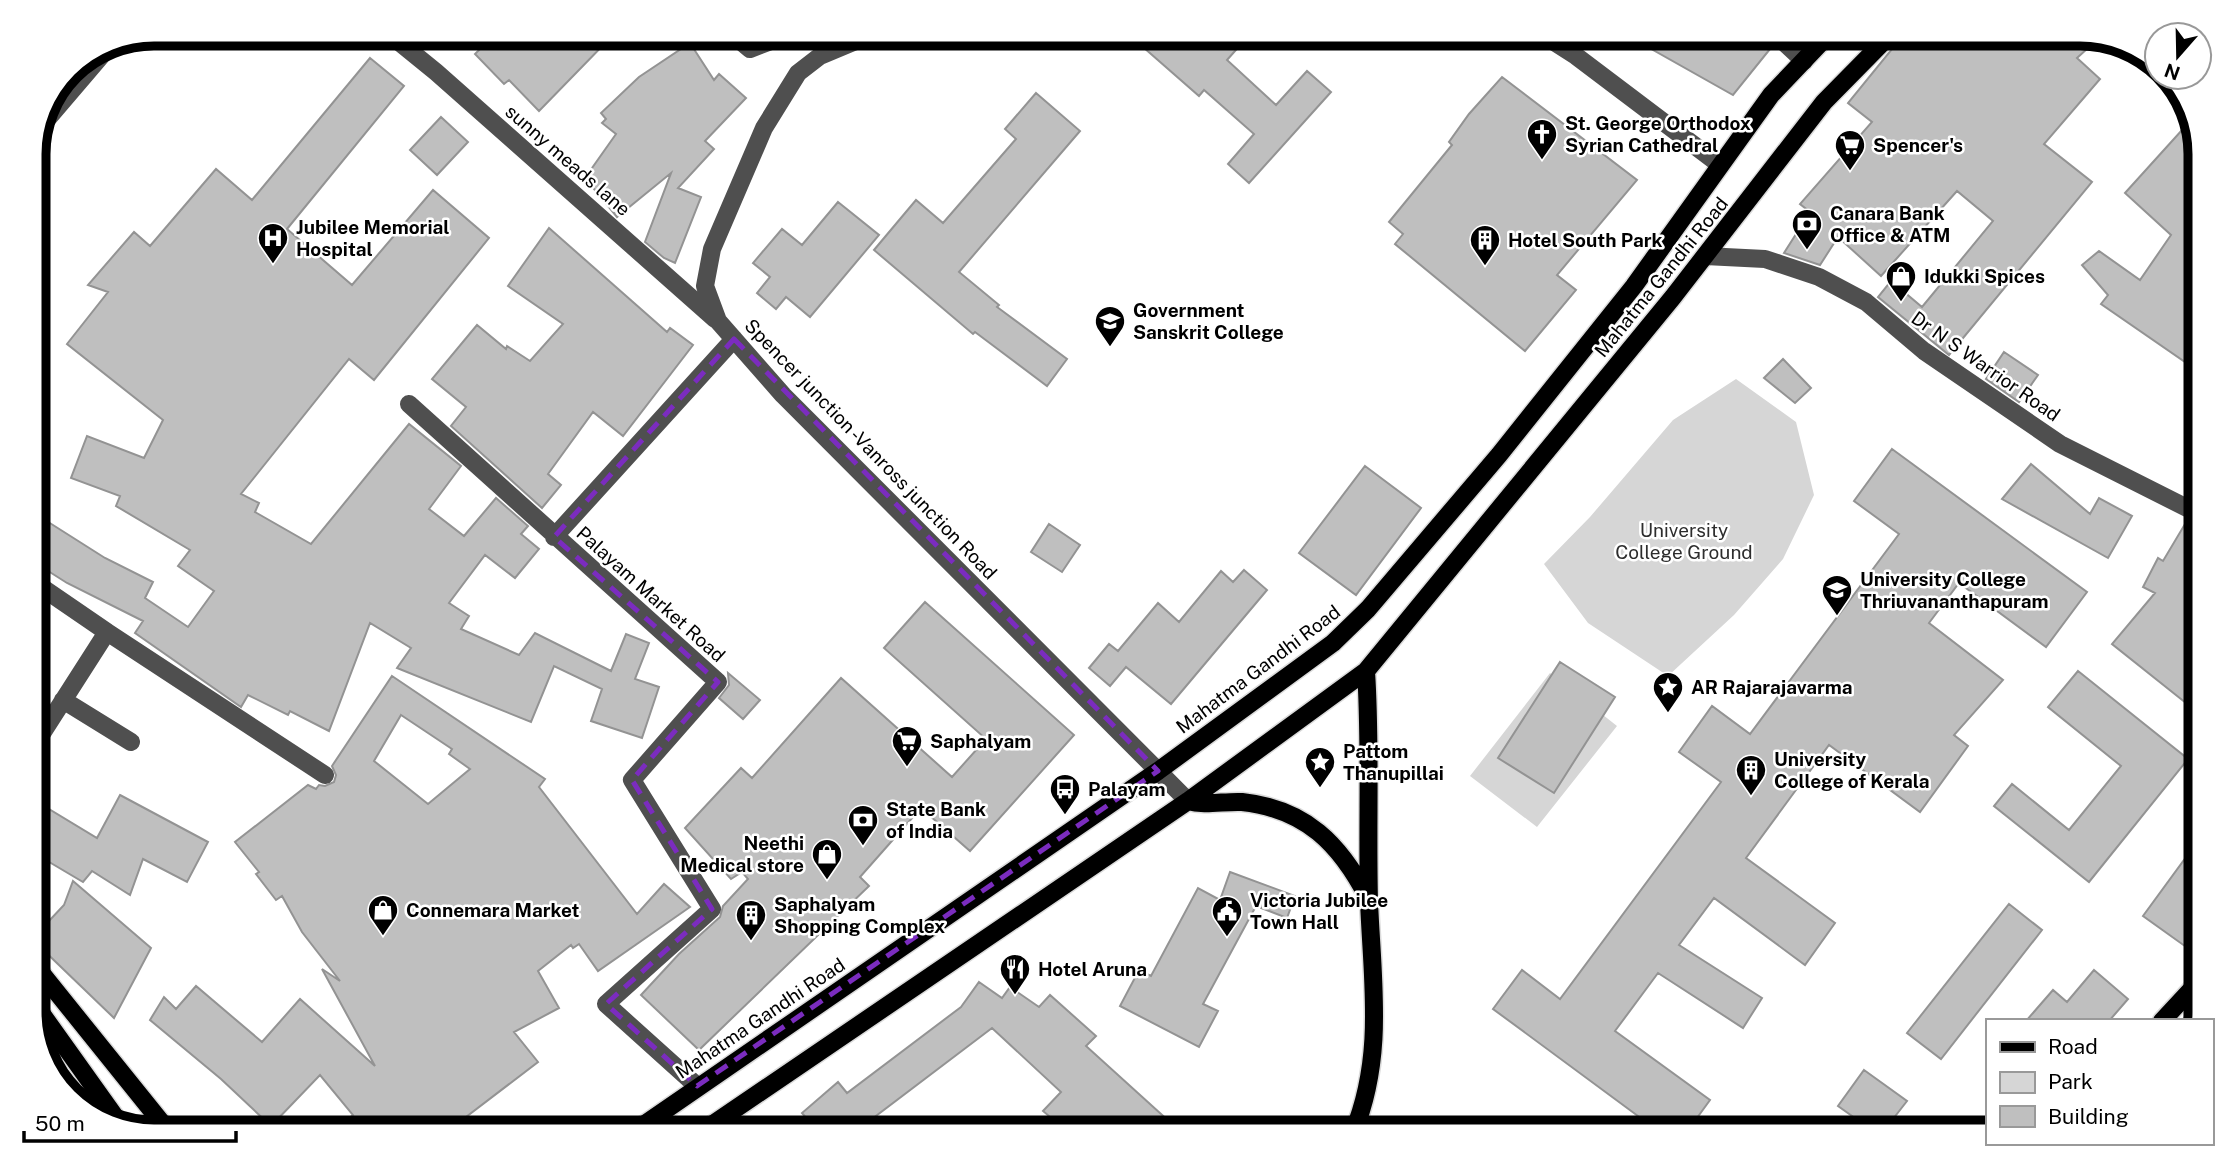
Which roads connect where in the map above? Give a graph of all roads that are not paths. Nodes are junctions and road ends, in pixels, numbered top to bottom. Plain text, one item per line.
1 (403, 46) edge
2 (844, 46) edge
3 (1561, 46) edge
4 (1788, 46) edge
5 (1818, 46) edge
6 (1879, 46) edge
7 (1804, 61) junction
8 (95, 63) edge
9 (56, 109) edge
10 (1719, 164) junction
11 (1705, 256) junction
12 (718, 321) junction
13 (733, 339) junction
14 (409, 404) dead end
15 (2188, 507) edge
16 (554, 537) junction
17 (46, 590) edge
18 (107, 632) junction
19 (1366, 671) junction
20 (62, 700) junction
21 (46, 726) edge
22 (131, 742) dead end
23 (1158, 771) junction
24 (325, 775) dead end
25 (1188, 801) junction
26 (1369, 901) junction
27 (46, 979) edge
28 (2188, 993) edge
29 (2164, 1019) edge
30 (46, 1020) edge
31 (697, 1086) junction
32 (112, 1112) edge
33 (160, 1120) edge
34 (650, 1120) edge
35 (719, 1120) edge
36 (1358, 1120) edge

1 - 12 street, sunny meads lane
2 - 12 street, Spencer junction -Vanross junction Road
3 - 10 street
4 - 7 street
5 - 7 main road, Mahatma Gandhi Road
6 - 11 main road, Mahatma Gandhi Road
7 - 10 main road, Mahatma Gandhi Road
8 - 9 street
10 - 23 main road, Mahatma Gandhi Road
11 - 15 street, Dr N S Warrior Road
11 - 19 main road, Mahatma Gandhi Road
12 - 13 street, Spencer junction -Vanross junction Road
13 - 16 street, Palayam Market Road
13 - 23 street, Spencer junction -Vanross junction Road
14 - 16 street, Palayam Market Road
16 - 31 street, Palayam Market Road
17 - 18 street
18 - 20 street
18 - 24 street
19 - 25 main road, Mahatma Gandhi Road
19 - 26 main road
20 - 21 street
20 - 22 street
23 - 25 street, Spencer junction -Vanross junction Road
23 - 31 main road, Mahatma Gandhi Road
25 - 26 main road
25 - 35 main road, Mahatma Gandhi Road
26 - 36 main road
27 - 33 main road
28 - 29 main road
30 - 32 main road
31 - 34 main road, Mahatma Gandhi Road

